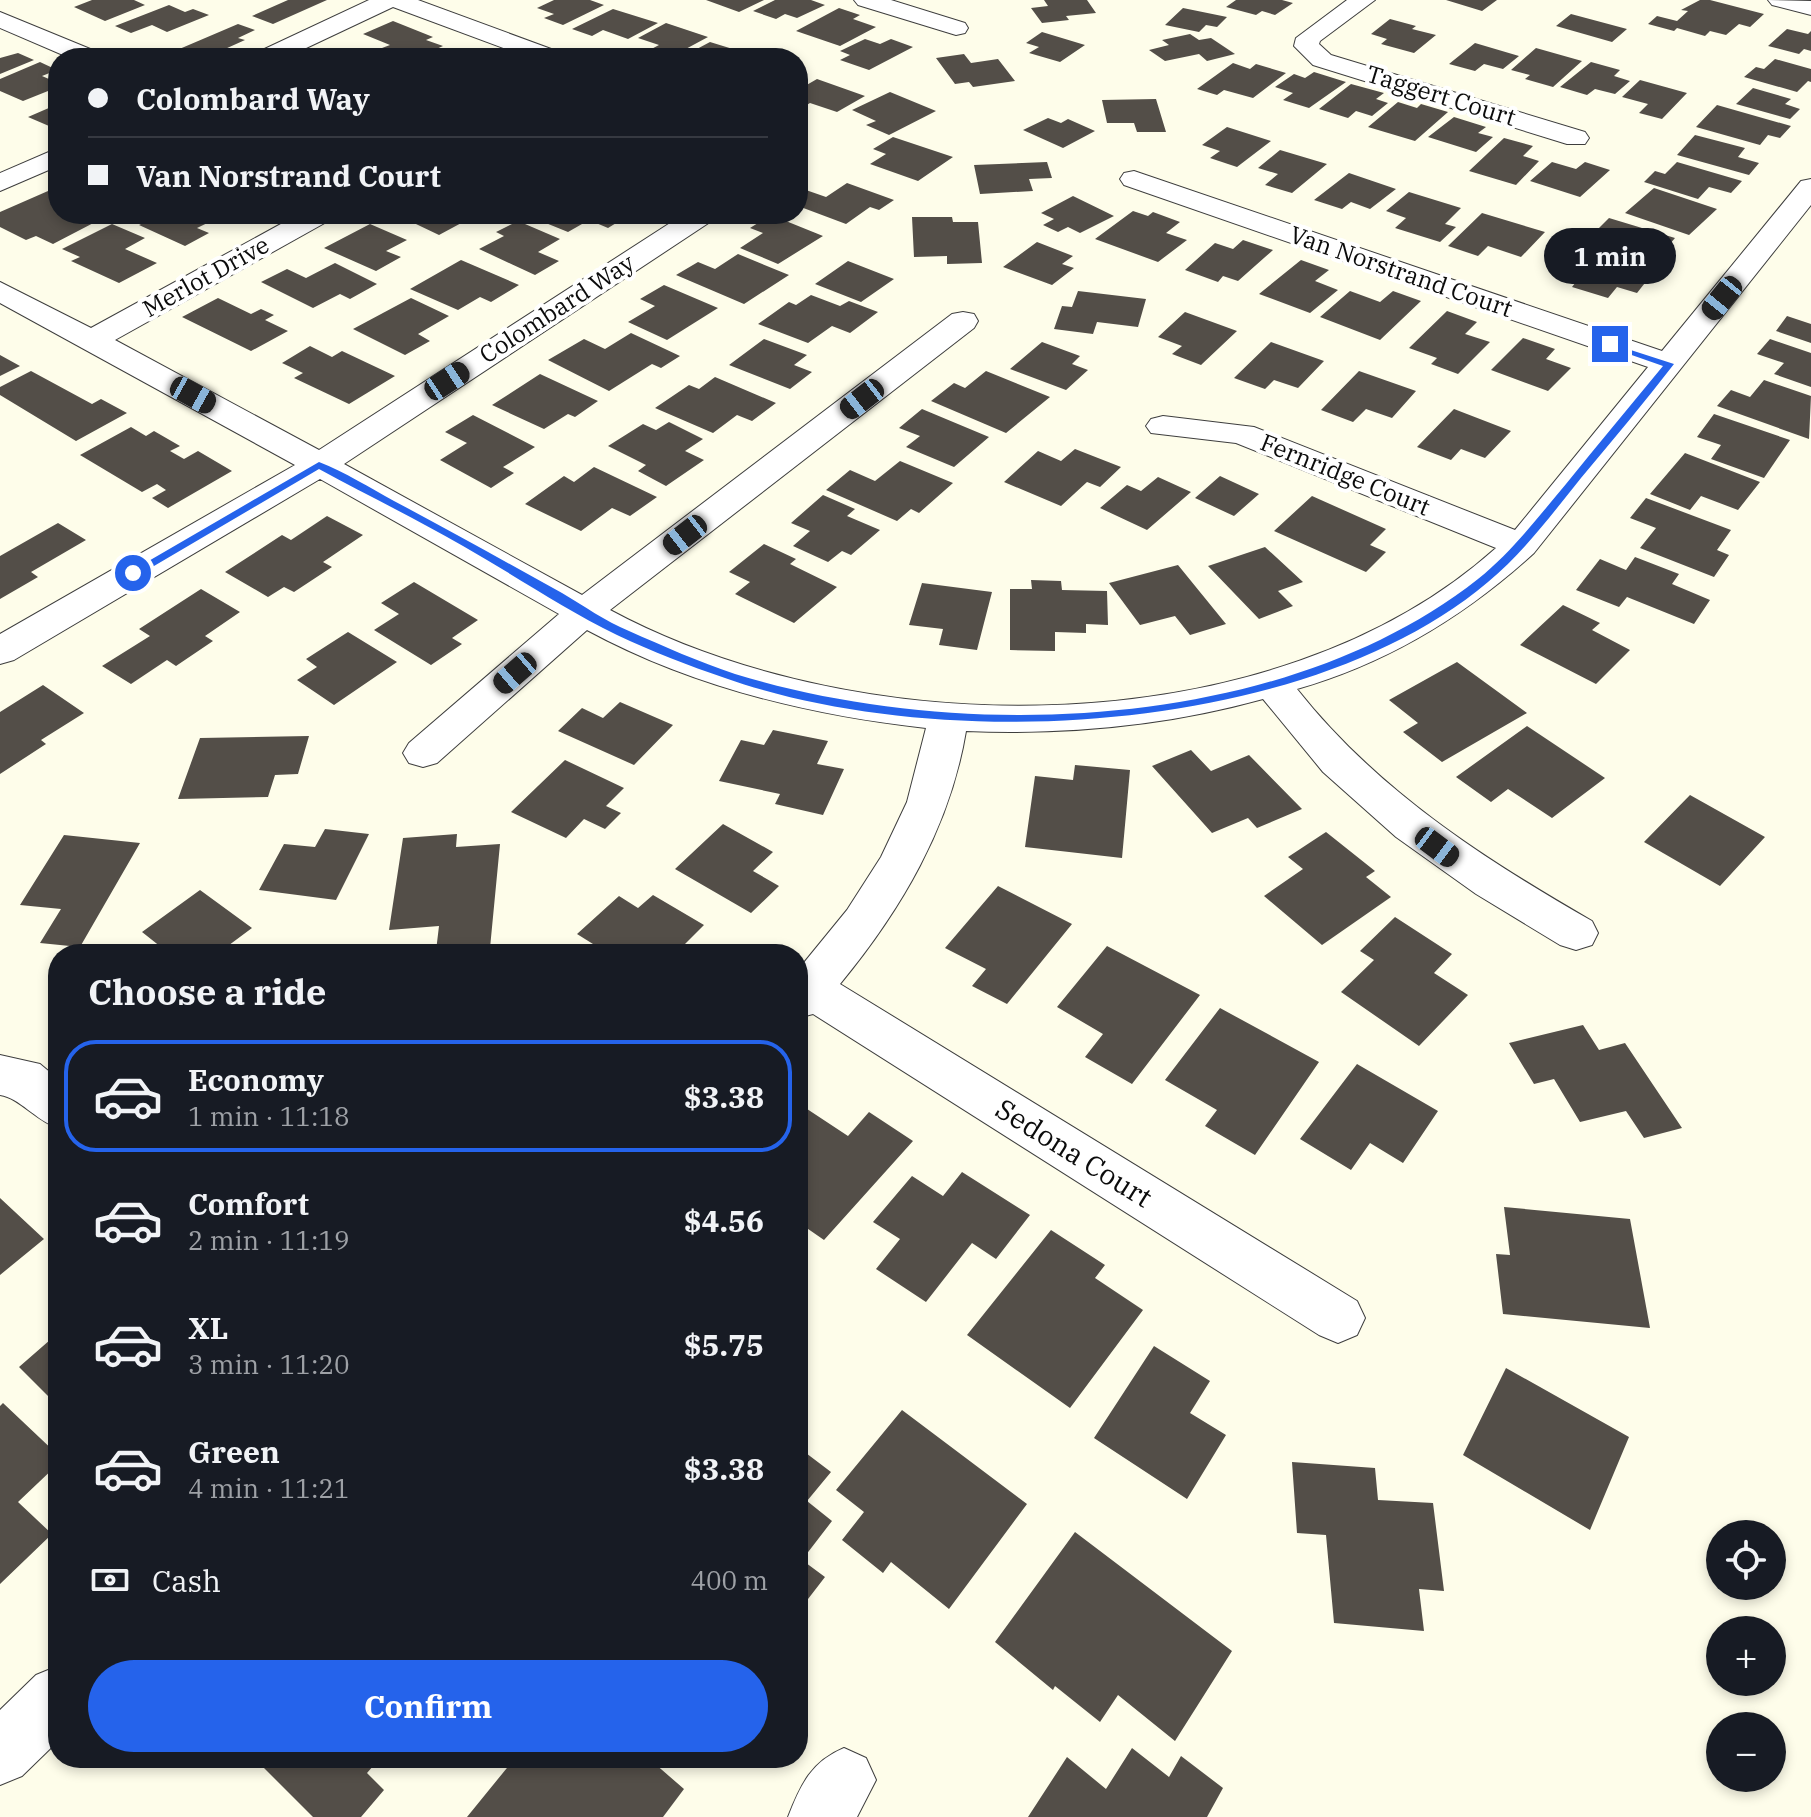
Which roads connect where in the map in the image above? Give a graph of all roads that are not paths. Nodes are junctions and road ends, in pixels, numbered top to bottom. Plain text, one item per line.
1 (388, 0) edge
2 (396, 0) edge
3 (866, 0) edge
4 (1363, 0) edge
5 (1780, 0) edge
6 (1811, 8) edge
7 (0, 19) edge
8 (956, 28) dead end
9 (68, 48) edge
10 (286, 48) edge
11 (526, 48) edge
12 (1576, 138) dead end
13 (48, 161) edge
14 (1134, 179) dead end
15 (0, 183) edge
16 (1811, 187) edge
17 (302, 224) edge
18 (688, 224) edge
19 (0, 291) edge
20 (963, 321) dead end
21 (92, 340) junction
22 (1669, 364) junction
23 (1163, 426) dead end
24 (319, 465) junction
25 (1521, 545) junction
26 (584, 612) junction
27 (0, 651) edge
28 (1273, 685) junction
29 (949, 715) junction
30 (423, 753) dead end
31 (1576, 933) dead end
32 (808, 989) edge
33 (808, 996) edge
34 (0, 1075) edge
35 (48, 1099) edge
36 (1338, 1318) dead end
37 (48, 1707) edge
38 (0, 1754) edge

1 - 10 street
2 - 11 street
3 - 8 street
4 - 12 street, Taggert Court
5 - 6 street
7 - 9 street
13 - 15 street
14 - 22 street, Van Norstrand Court
16 - 22 street
17 - 21 street, Merlot Drive
18 - 24 street, Colombard Way
19 - 21 street
20 - 26 street
21 - 24 street
22 - 25 street
23 - 25 street, Fernridge Court
24 - 26 street
24 - 27 street, Colombard Way
25 - 28 street
26 - 29 street
26 - 30 street
28 - 29 street
28 - 31 street
29 - 32 street
33 - 36 street, Sedona Court
34 - 35 street
37 - 38 street

